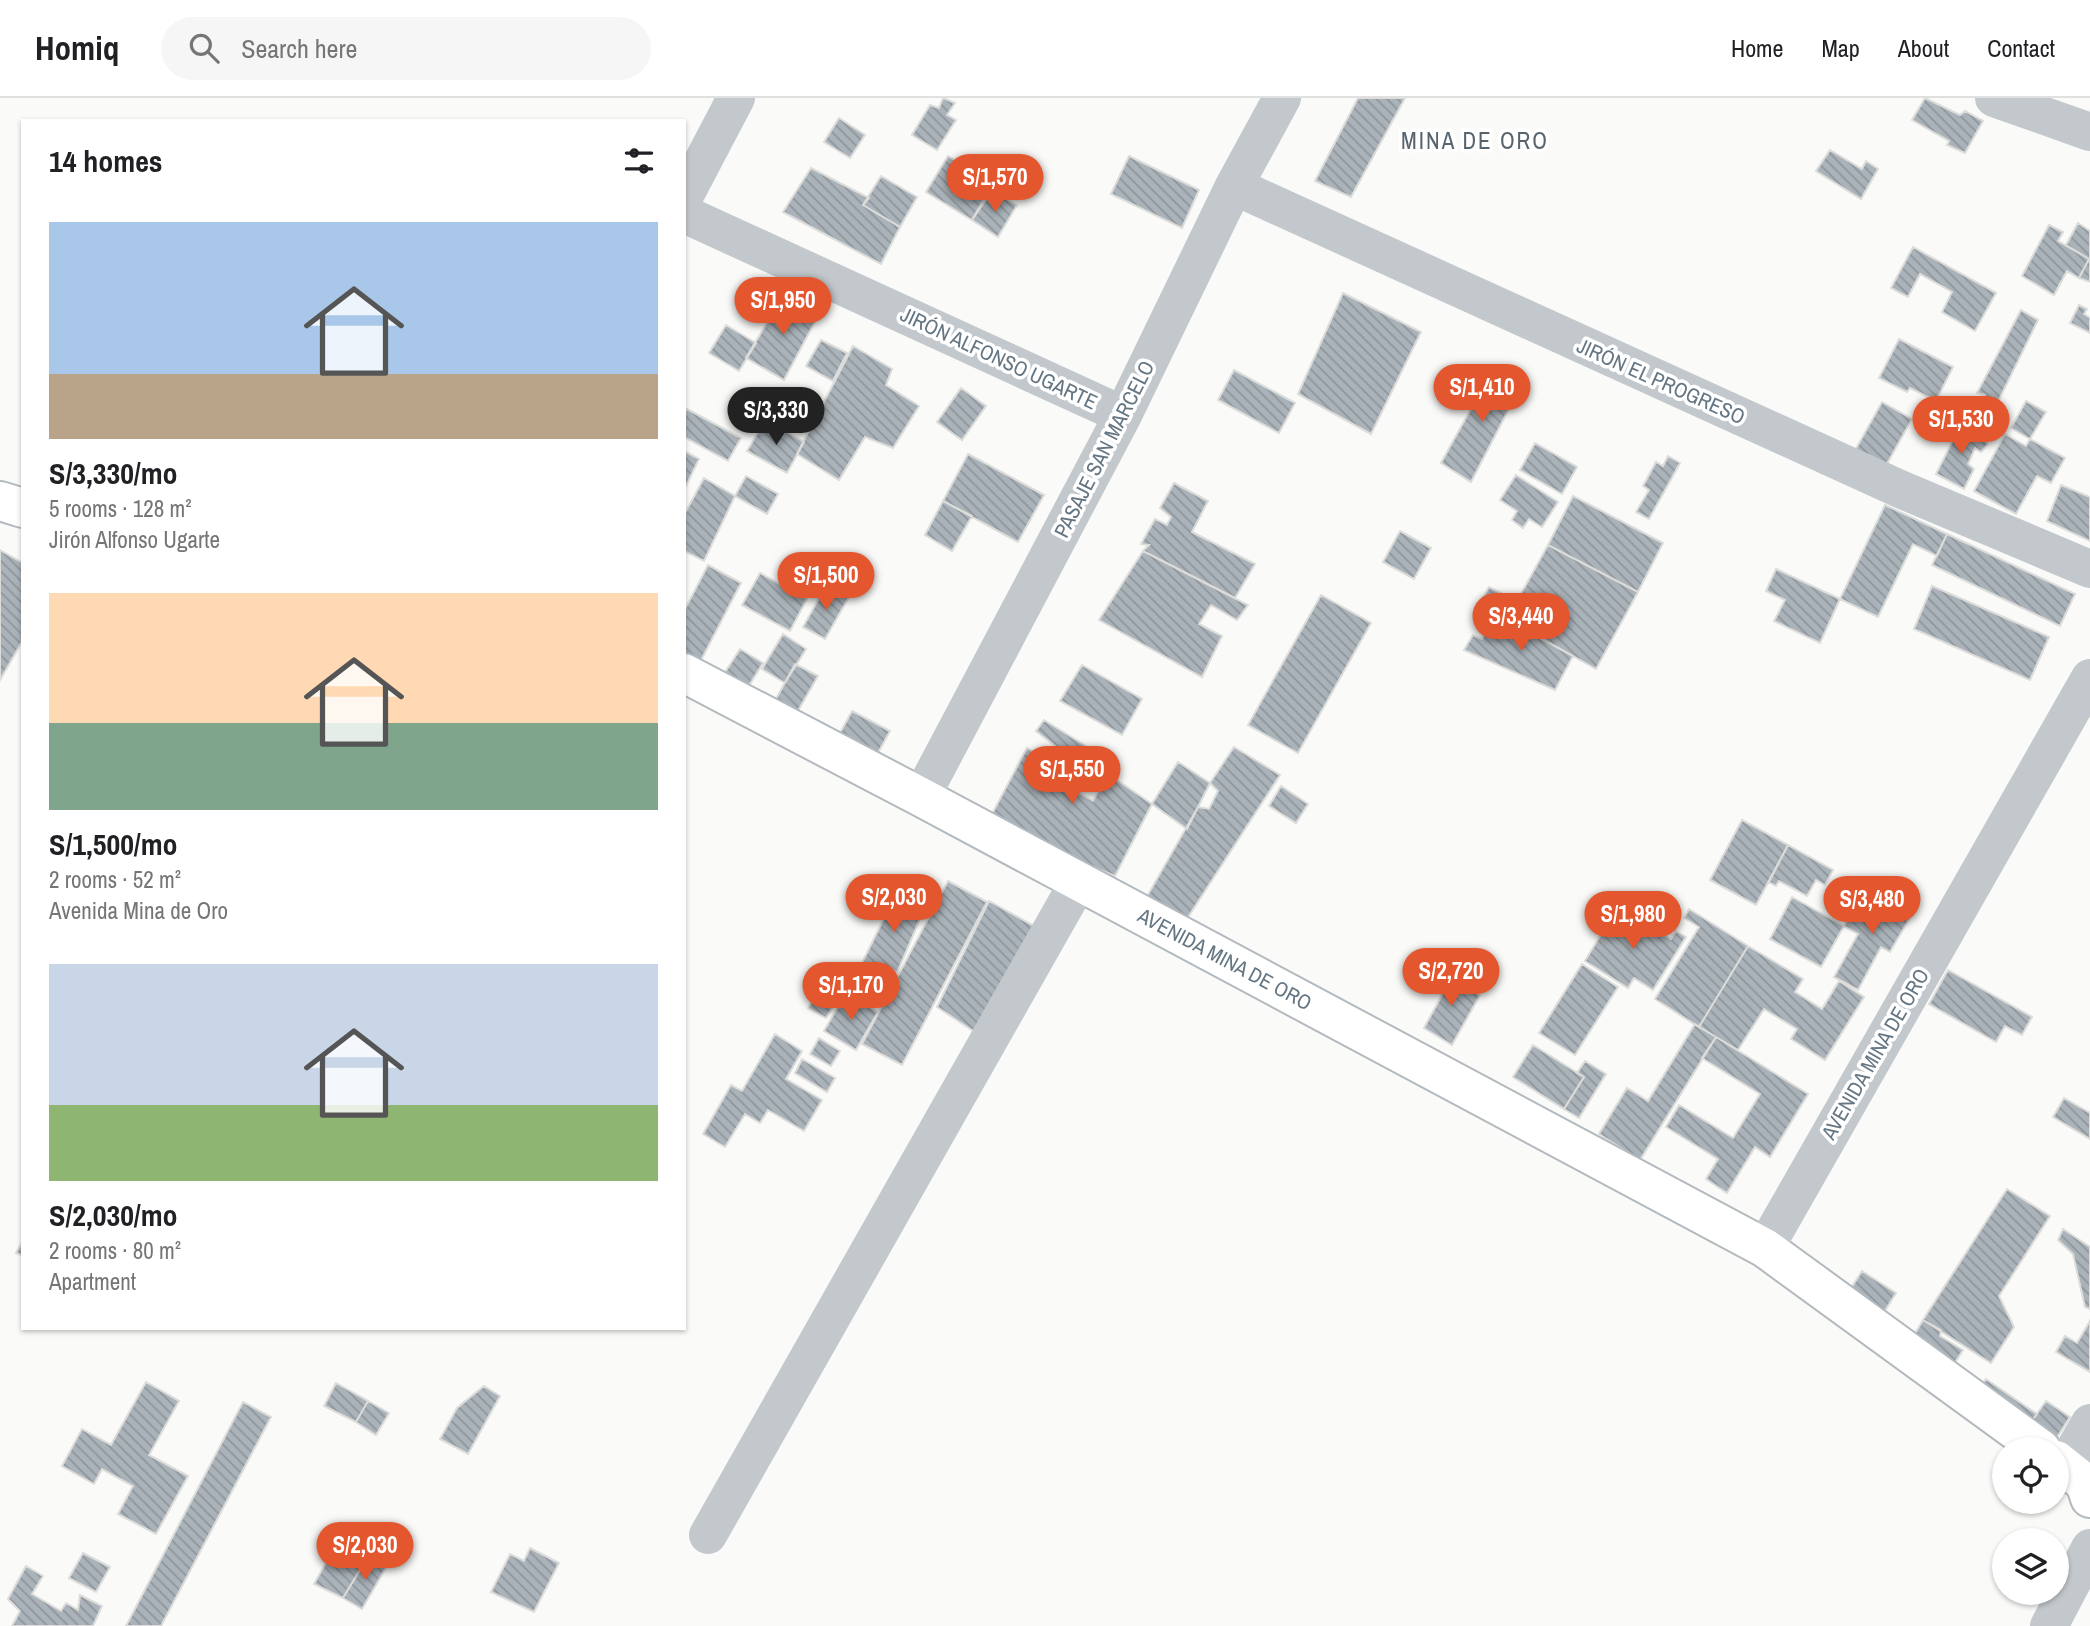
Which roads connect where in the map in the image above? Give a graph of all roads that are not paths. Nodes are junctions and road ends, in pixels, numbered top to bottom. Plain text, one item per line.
1 (736, 98) edge
2 (1282, 98) edge
3 (1994, 98) edge
4 (2090, 132) edge
5 (1234, 186) junction
6 (686, 193) edge
7 (686, 215) edge
8 (1123, 415) junction
9 (0, 501) edge
10 (21, 507) edge
11 (2090, 569) edge
12 (686, 674) edge
13 (2090, 678) edge
14 (921, 797) junction
15 (1079, 881) junction
16 (1765, 1248) junction
17 (2090, 1423) edge
18 (2025, 1437) edge
19 (2069, 1443) edge
20 (2069, 1470) edge
21 (2090, 1498) edge
22 (708, 1535) dead end
23 (2090, 1548) edge
24 (2049, 1626) edge

1 - 6 street
2 - 5 street, PASAJE SAN MARCELO
3 - 4 street
5 - 8 street, PASAJE SAN MARCELO
5 - 11 street, JIRÓN EL PROGRESO
7 - 8 street, JIRÓN ALFONSO UGARTE
8 - 14 street, PASAJE SAN MARCELO
9 - 10 street
12 - 14 street, AVENIDA MINA DE ORO
13 - 16 street, AVENIDA MINA DE ORO
14 - 15 street, AVENIDA MINA DE ORO
15 - 16 street, AVENIDA MINA DE ORO
15 - 22 street
16 - 18 street, AVENIDA MINA DE ORO
17 - 19 street
20 - 21 street, AVENIDA MINA DE ORO
23 - 24 street

